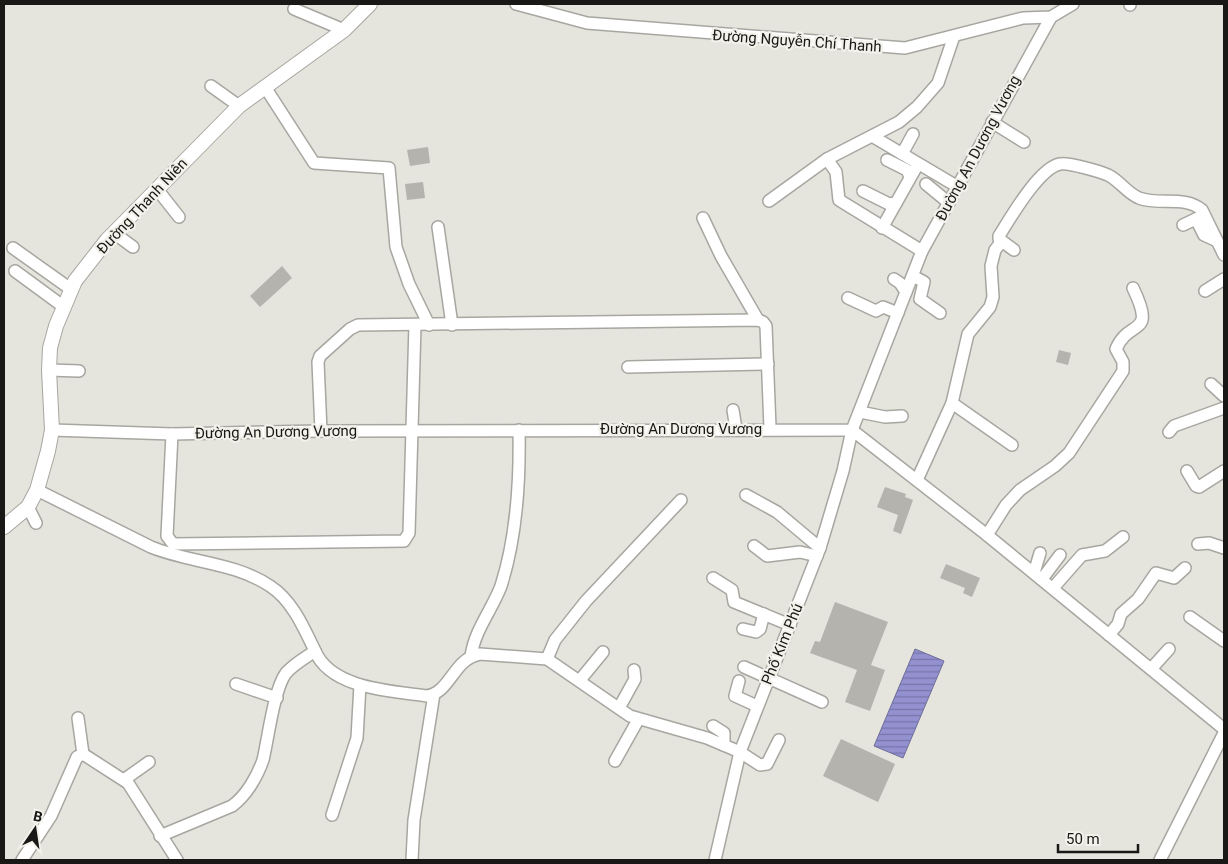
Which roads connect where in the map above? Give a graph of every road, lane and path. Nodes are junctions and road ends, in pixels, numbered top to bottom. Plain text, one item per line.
1 (370, 4) edge
2 (516, 4) edge
3 (1073, 4) edge
4 (294, 9) dead end
5 (1051, 17) junction
6 (344, 30) junction
7 (954, 36) junction
8 (211, 86) dead end
9 (265, 87) junction
10 (238, 106) junction
11 (992, 122) junction
12 (913, 134) dead end
13 (872, 136) junction
14 (1024, 142) dead end
15 (902, 154) junction
16 (827, 159) junction
17 (888, 160) dead end
18 (918, 164) junction
19 (910, 177) junction
20 (926, 184) dead end
21 (958, 187) junction
22 (157, 189) junction
23 (863, 192) dead end
24 (769, 201) dead end
25 (896, 203) junction
26 (949, 203) junction
27 (179, 217) dead end
28 (1200, 217) junction
29 (703, 218) dead end
30 (1183, 225) dead end
31 (438, 226) dead end
32 (882, 228) junction
33 (114, 233) junction
34 (1002, 241) junction
35 (133, 247) dead end
36 (13, 248) dead end
37 (1014, 250) dead end
38 (922, 251) junction
39 (1224, 256) edge
40 (15, 271) dead end
41 (913, 276) junction
42 (894, 279) dead end
43 (1224, 279) edge
44 (1133, 288) dead end
45 (72, 290) junction
46 (1205, 291) dead end
47 (906, 292) junction
48 (848, 298) dead end
49 (64, 307) junction
50 (898, 313) junction
51 (940, 313) dead end
52 (758, 320) junction
53 (415, 325) junction
54 (429, 325) junction
55 (452, 325) junction
56 (768, 364) junction
57 (628, 367) dead end
58 (49, 370) junction
59 (79, 371) dead end
60 (1211, 384) dead end
61 (1224, 396) edge
62 (952, 403) junction
63 (1224, 408) edge
64 (733, 410) dead end
65 (860, 412) junction
66 (902, 416) dead end
67 (770, 428) junction
68 (736, 429) junction
69 (52, 430) junction
70 (519, 430) junction
71 (852, 430) junction
72 (320, 431) junction
73 (414, 432) junction
74 (1169, 432) dead end
75 (172, 434) junction
76 (1012, 445) dead end
77 (1187, 471) dead end
78 (1224, 471) edge
79 (917, 480) junction
80 (37, 490) junction
81 (746, 495) dead end
82 (681, 500) dead end
83 (28, 506) junction
84 (36, 523) dead end
85 (4, 527) edge
86 (987, 535) junction
87 (1123, 537) dead end
88 (1198, 544) dead end
89 (754, 546) dead end
90 (1224, 548) edge
91 (818, 552) junction
92 (1040, 553) dead end
93 (1060, 556) dead end
94 (1185, 568) dead end
95 (1038, 576) junction
96 (713, 578) dead end
97 (1053, 588) junction
98 (764, 614) junction
99 (1190, 617) dead end
100 (790, 625) junction
101 (743, 630) dead end
102 (1109, 635) junction
103 (1224, 641) edge
104 (1169, 649) dead end
105 (315, 651) junction
106 (603, 652) dead end
107 (471, 656) junction
108 (547, 658) junction
109 (744, 667) dead end
110 (1151, 669) junction
111 (634, 670) dead end
112 (769, 678) junction
113 (580, 680) junction
114 (739, 681) dead end
115 (236, 684) dead end
116 (360, 685) junction
117 (434, 694) junction
118 (277, 698) junction
119 (822, 702) dead end
120 (757, 706) junction
121 (619, 708) junction
122 (78, 718) dead end
123 (638, 720) junction
124 (713, 726) dead end
125 (1224, 729) edge
126 (1224, 733) edge
127 (779, 740) dead end
128 (724, 745) junction
129 (740, 752) junction
130 (83, 754) junction
131 (615, 761) dead end
132 (149, 762) dead end
133 (124, 779) junction
134 (332, 815) dead end
135 (160, 836) junction
136 (22, 860) edge
137 (177, 860) edge
138 (412, 860) edge
139 (715, 860) edge
140 (1160, 860) edge

1 - 6 main road, Đường Thanh Niên
2 - 7 street, Đường Nguyễn Chí Thanh
3 - 5 street, Đường Nguyễn Chí Thanh
4 - 6 street
5 - 7 street, Đường Nguyễn Chí Thanh
5 - 11 street, Đường An Dương Vương
6 - 9 main road, Đường Thanh Niên
7 - 13 street
8 - 10 street
9 - 10 main road, Đường Thanh Niên
9 - 54 street
10 - 22 main road, Đường Thanh Niên
11 - 14 street
11 - 21 street, Đường An Dương Vương
12 - 15 street
13 - 15 street
13 - 16 street
15 - 18 street
16 - 24 street
16 - 32 street
17 - 19 street
18 - 19 street
18 - 21 street
19 - 25 street
20 - 26 street
21 - 26 street, Đường An Dương Vương
22 - 27 street
22 - 33 main road, Đường Thanh Niên
23 - 25 street
25 - 32 street
26 - 38 street, Đường An Dương Vương
28 - 30 street
28 - 34 street
28 - 39 street
29 - 52 street
31 - 55 street
32 - 38 street
33 - 35 street
33 - 45 main road, Đường Thanh Niên
34 - 37 street
34 - 62 street
36 - 45 street
38 - 41 street, Đường An Dương Vương
40 - 49 street
41 - 47 street, Đường An Dương Vương
41 - 51 street
42 - 47 street
43 - 46 street
44 - 86 street
45 - 49 main road, Đường Thanh Niên
47 - 50 street, Đường An Dương Vương
48 - 50 street
49 - 58 main road, Đường Thanh Niên
50 - 65 street, Đường An Dương Vương
52 - 55 street
52 - 56 street
53 - 54 street
53 - 72 street
53 - 73 street
54 - 55 street
56 - 57 street
56 - 67 street
58 - 59 street
58 - 69 main road, Đường Thanh Niên
60 - 61 street
62 - 76 street
62 - 79 street
63 - 74 street
64 - 68 street
65 - 66 street
65 - 71 street, Đường An Dương Vương
67 - 68 street, Đường An Dương Vương
67 - 71 street, Đường An Dương Vương
68 - 70 street, Đường An Dương Vương
69 - 75 street, Đường An Dương Vương
69 - 80 main road, Đường Thanh Niên
70 - 73 street, Đường An Dương Vương
70 - 107 street
71 - 79 street
71 - 91 street, Phố Kim Phú
72 - 73 street, Đường An Dương Vương
72 - 75 street, Đường An Dương Vương
73 - 75 street
77 - 78 street
79 - 86 street
80 - 83 main road, Đường Thanh Niên
80 - 105 street
81 - 91 street
82 - 108 street
83 - 84 street
83 - 85 main road, Đường Thanh Niên
86 - 95 street
87 - 97 street
88 - 90 street
89 - 91 street
91 - 100 street, Phố Kim Phú
92 - 95 street
93 - 95 street
94 - 102 street
95 - 97 street
96 - 98 street
97 - 102 street
98 - 100 street
98 - 101 street
99 - 103 street
100 - 112 street, Phố Kim Phú
102 - 110 street
104 - 110 street
105 - 116 street
105 - 118 street
106 - 113 street
107 - 108 street
107 - 117 street
108 - 113 street
109 - 112 street
110 - 125 street
111 - 121 street
112 - 119 street
112 - 120 street, Phố Kim Phú
113 - 121 street
114 - 120 street
115 - 118 street
116 - 117 street
116 - 134 street
117 - 138 street
118 - 135 street
120 - 129 street, Phố Kim Phú
121 - 123 street
122 - 130 street
123 - 128 street
123 - 131 street
124 - 128 street
126 - 140 street
127 - 129 street
128 - 129 street
129 - 139 street, Phố Kim Phú
130 - 133 street
130 - 136 street
132 - 133 street
133 - 135 street
135 - 137 street

